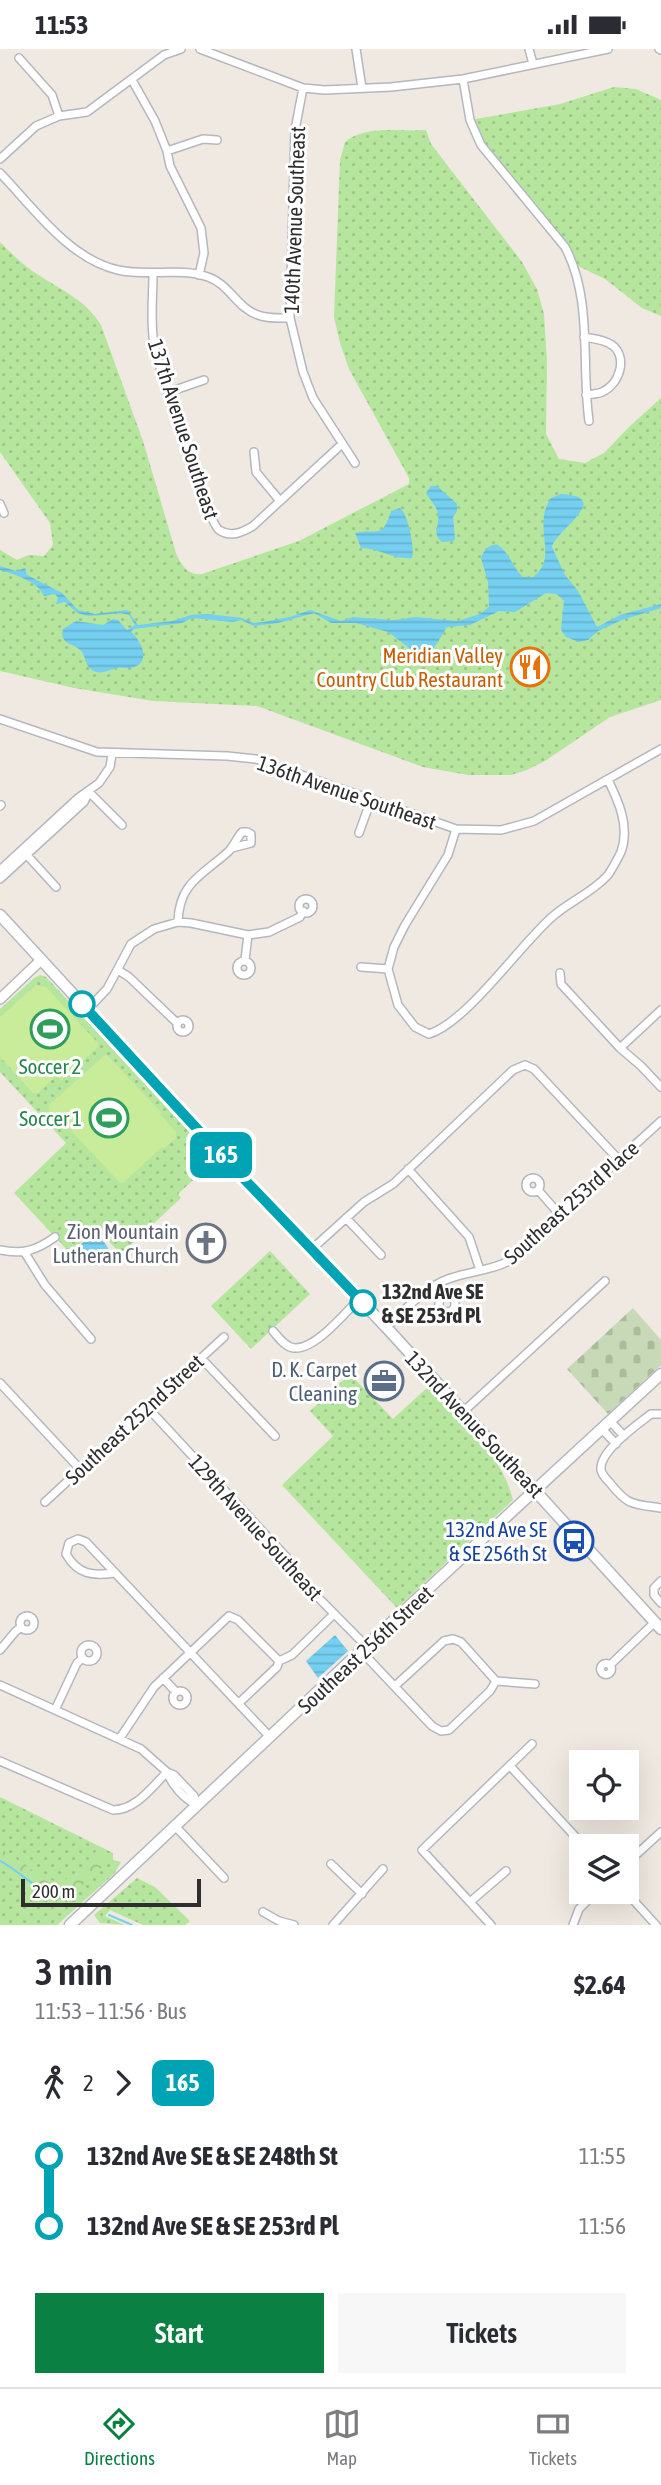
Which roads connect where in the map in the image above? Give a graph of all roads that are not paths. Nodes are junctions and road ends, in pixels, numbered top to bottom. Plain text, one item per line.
1 (181, 49) edge
2 (200, 49) edge
3 (356, 49) edge
4 (529, 49) edge
5 (608, 49) edge
6 (19, 58) dead end
7 (533, 64) junction
8 (463, 79) junction
9 (132, 80) junction
10 (303, 88) junction
11 (362, 88) junction
12 (59, 115) junction
13 (217, 140) dead end
14 (167, 151) junction
15 (0, 159) edge
16 (0, 173) edge
17 (153, 274) junction
18 (199, 275) junction
19 (290, 318) junction
20 (584, 338) junction
21 (204, 380) dead end
22 (169, 392) junction
23 (586, 394) junction
24 (589, 421) dead end
25 (342, 444) junction
26 (254, 452) dead end
27 (355, 463) dead end
28 (280, 501) junction
29 (0, 504) edge
30 (4, 513) dead end
31 (0, 719) edge
32 (661, 749) edge
33 (112, 754) junction
34 (608, 780) junction
35 (89, 792) junction
36 (371, 800) junction
37 (122, 825) dead end
38 (456, 829) junction
39 (359, 833) dead end
40 (232, 848) dead end
41 (24, 852) junction
42 (0, 870) edge
43 (0, 879) edge
44 (56, 887) dead end
45 (303, 911) dead end
46 (0, 915) edge
47 (178, 922) junction
48 (248, 935) junction
49 (41, 960) junction
50 (245, 960) dead end
51 (361, 967) dead end
52 (388, 969) junction
53 (118, 970) junction
54 (560, 973) dead end
55 (0, 999) edge
56 (87, 1010) junction
57 (661, 1010) edge
58 (177, 1023) dead end
59 (620, 1048) junction
60 (661, 1087) edge
61 (661, 1121) edge
62 (619, 1160) junction
63 (408, 1169) junction
64 (538, 1189) dead end
65 (560, 1215) junction
66 (346, 1218) junction
67 (55, 1237) dead end
68 (312, 1249) junction
69 (0, 1250) edge
70 (25, 1253) junction
71 (381, 1255) dead end
72 (480, 1271) junction
73 (604, 1281) dead end
74 (436, 1285) junction
75 (444, 1297) dead end
76 (359, 1299) junction
77 (386, 1327) junction
78 (273, 1331) dead end
79 (224, 1337) dead end
80 (91, 1339) dead end
81 (201, 1358) junction
82 (661, 1374) edge
83 (0, 1383) edge
84 (147, 1407) junction
85 (464, 1411) junction
86 (661, 1415) edge
87 (606, 1425) junction
88 (275, 1436) dead end
89 (624, 1436) junction
90 (616, 1444) junction
91 (80, 1469) junction
92 (536, 1490) junction
93 (45, 1501) dead end
94 (661, 1509) edge
95 (114, 1573) junction
96 (661, 1581) edge
97 (661, 1603) edge
98 (334, 1614) junction
99 (658, 1625) edge
100 (21, 1627) dead end
101 (364, 1649) junction
102 (0, 1650) edge
103 (189, 1654) junction
104 (83, 1658) dead end
105 (279, 1661) junction
106 (610, 1665) dead end
107 (163, 1678) junction
108 (496, 1681) junction
109 (535, 1684) dead end
110 (0, 1685) edge
111 (395, 1686) junction
112 (176, 1692) dead end
113 (240, 1702) junction
114 (55, 1710) junction
115 (270, 1737) junction
116 (120, 1738) junction
117 (532, 1744) dead end
118 (0, 1761) edge
119 (510, 1766) junction
120 (167, 1772) junction
121 (197, 1805) junction
122 (175, 1826) junction
123 (661, 1832) edge
124 (573, 1834) edge
125 (639, 1852) edge
126 (331, 1864) dead end
127 (383, 1869) dead end
128 (506, 1871) dead end
129 (224, 1878) dead end
130 (362, 1894) junction
131 (470, 1902) junction
132 (584, 1904) edge
133 (637, 1904) edge
134 (263, 1912) dead end
135 (70, 1925) edge
136 (294, 1925) edge
137 (333, 1925) edge
138 (491, 1925) edge
139 (573, 1925) edge
140 (656, 1925) edge

1 - 9 street
2 - 10 street
3 - 11 street
4 - 7 street
5 - 7 street
6 - 12 street
7 - 8 street
8 - 11 street
8 - 20 street
9 - 12 street
9 - 14 street
10 - 11 street
10 - 19 street, 140th Avenue Southeast
12 - 15 street
13 - 14 street
14 - 18 street
16 - 17 street
17 - 18 street
17 - 22 street, 137th Avenue Southeast
18 - 19 street
19 - 25 street, 140th Avenue Southeast
20 - 23 street
20 - 23 street
21 - 22 street
22 - 28 street, 137th Avenue Southeast
23 - 24 street
25 - 27 street, 140th Avenue Southeast
25 - 28 street
26 - 28 street
29 - 30 street
31 - 33 street, 136th Avenue Southeast
32 - 34 street, 136th Avenue Southeast
33 - 35 street
33 - 36 street, 136th Avenue Southeast
34 - 38 street, 136th Avenue Southeast
34 - 52 street
35 - 37 street
35 - 41 street
36 - 38 street, 136th Avenue Southeast
36 - 39 street
38 - 52 street
40 - 47 street
41 - 42 street
41 - 43 street
41 - 44 street
45 - 48 street
46 - 49 main road, 132nd Avenue Southeast
47 - 48 street
47 - 53 street
48 - 50 street
49 - 55 street
49 - 56 main road, 132nd Avenue Southeast
51 - 52 street
53 - 56 street
53 - 58 street
54 - 59 street
56 - 68 main road, 132nd Avenue Southeast
57 - 59 street
59 - 60 street
61 - 62 street, Southeast 253rd Place
62 - 63 street
62 - 65 street, Southeast 253rd Place
63 - 66 street
63 - 72 street
64 - 65 street
65 - 72 street, Southeast 253rd Place
66 - 68 street
66 - 71 street
67 - 70 street
68 - 76 main road, 132nd Avenue Southeast
69 - 70 street
70 - 80 street
72 - 74 street, Southeast 253rd Place
73 - 85 street
74 - 75 street
74 - 77 street, Southeast 253rd Place
76 - 77 main road, 132nd Avenue Southeast
76 - 78 street
77 - 85 main road, 132nd Avenue Southeast
79 - 81 street, Southeast 252nd Street
81 - 84 street, Southeast 252nd Street
81 - 88 street
82 - 87 main road, Southeast 256th Street
83 - 91 street
84 - 91 street, Southeast 252nd Street
84 - 98 street, 129th Avenue Southeast
85 - 92 main road, 132nd Avenue Southeast
86 - 89 street
87 - 89 street
87 - 90 street
87 - 92 main road, Southeast 256th Street
89 - 90 street
90 - 94 street
91 - 93 street, Southeast 252nd Street
92 - 99 main road, 132nd Avenue Southeast
92 - 101 main road, Southeast 256th Street
95 - 95 street
95 - 103 street
96 - 97 street
98 - 101 street, 129th Avenue Southeast
98 - 105 street
99 - 106 street
100 - 102 street
101 - 111 street, 129th Avenue Southeast
101 - 115 main road, Southeast 256th Street
103 - 105 street
103 - 107 street
103 - 113 street
104 - 114 street
105 - 113 street
107 - 112 street
107 - 116 street
108 - 109 street
108 - 111 street
108 - 111 street, 129th Avenue Southeast
110 - 114 street
113 - 115 street
114 - 116 street
115 - 121 main road, Southeast 256th Street
116 - 120 street
117 - 119 street
118 - 120 street
119 - 124 street
119 - 131 street
120 - 121 street
121 - 122 main road, Southeast 256th Street
122 - 129 street
122 - 135 main road, Southeast 256th Street
123 - 125 street
126 - 130 street
127 - 130 street
128 - 131 street
130 - 137 street
131 - 138 street
132 - 139 street
133 - 140 street
134 - 136 street

